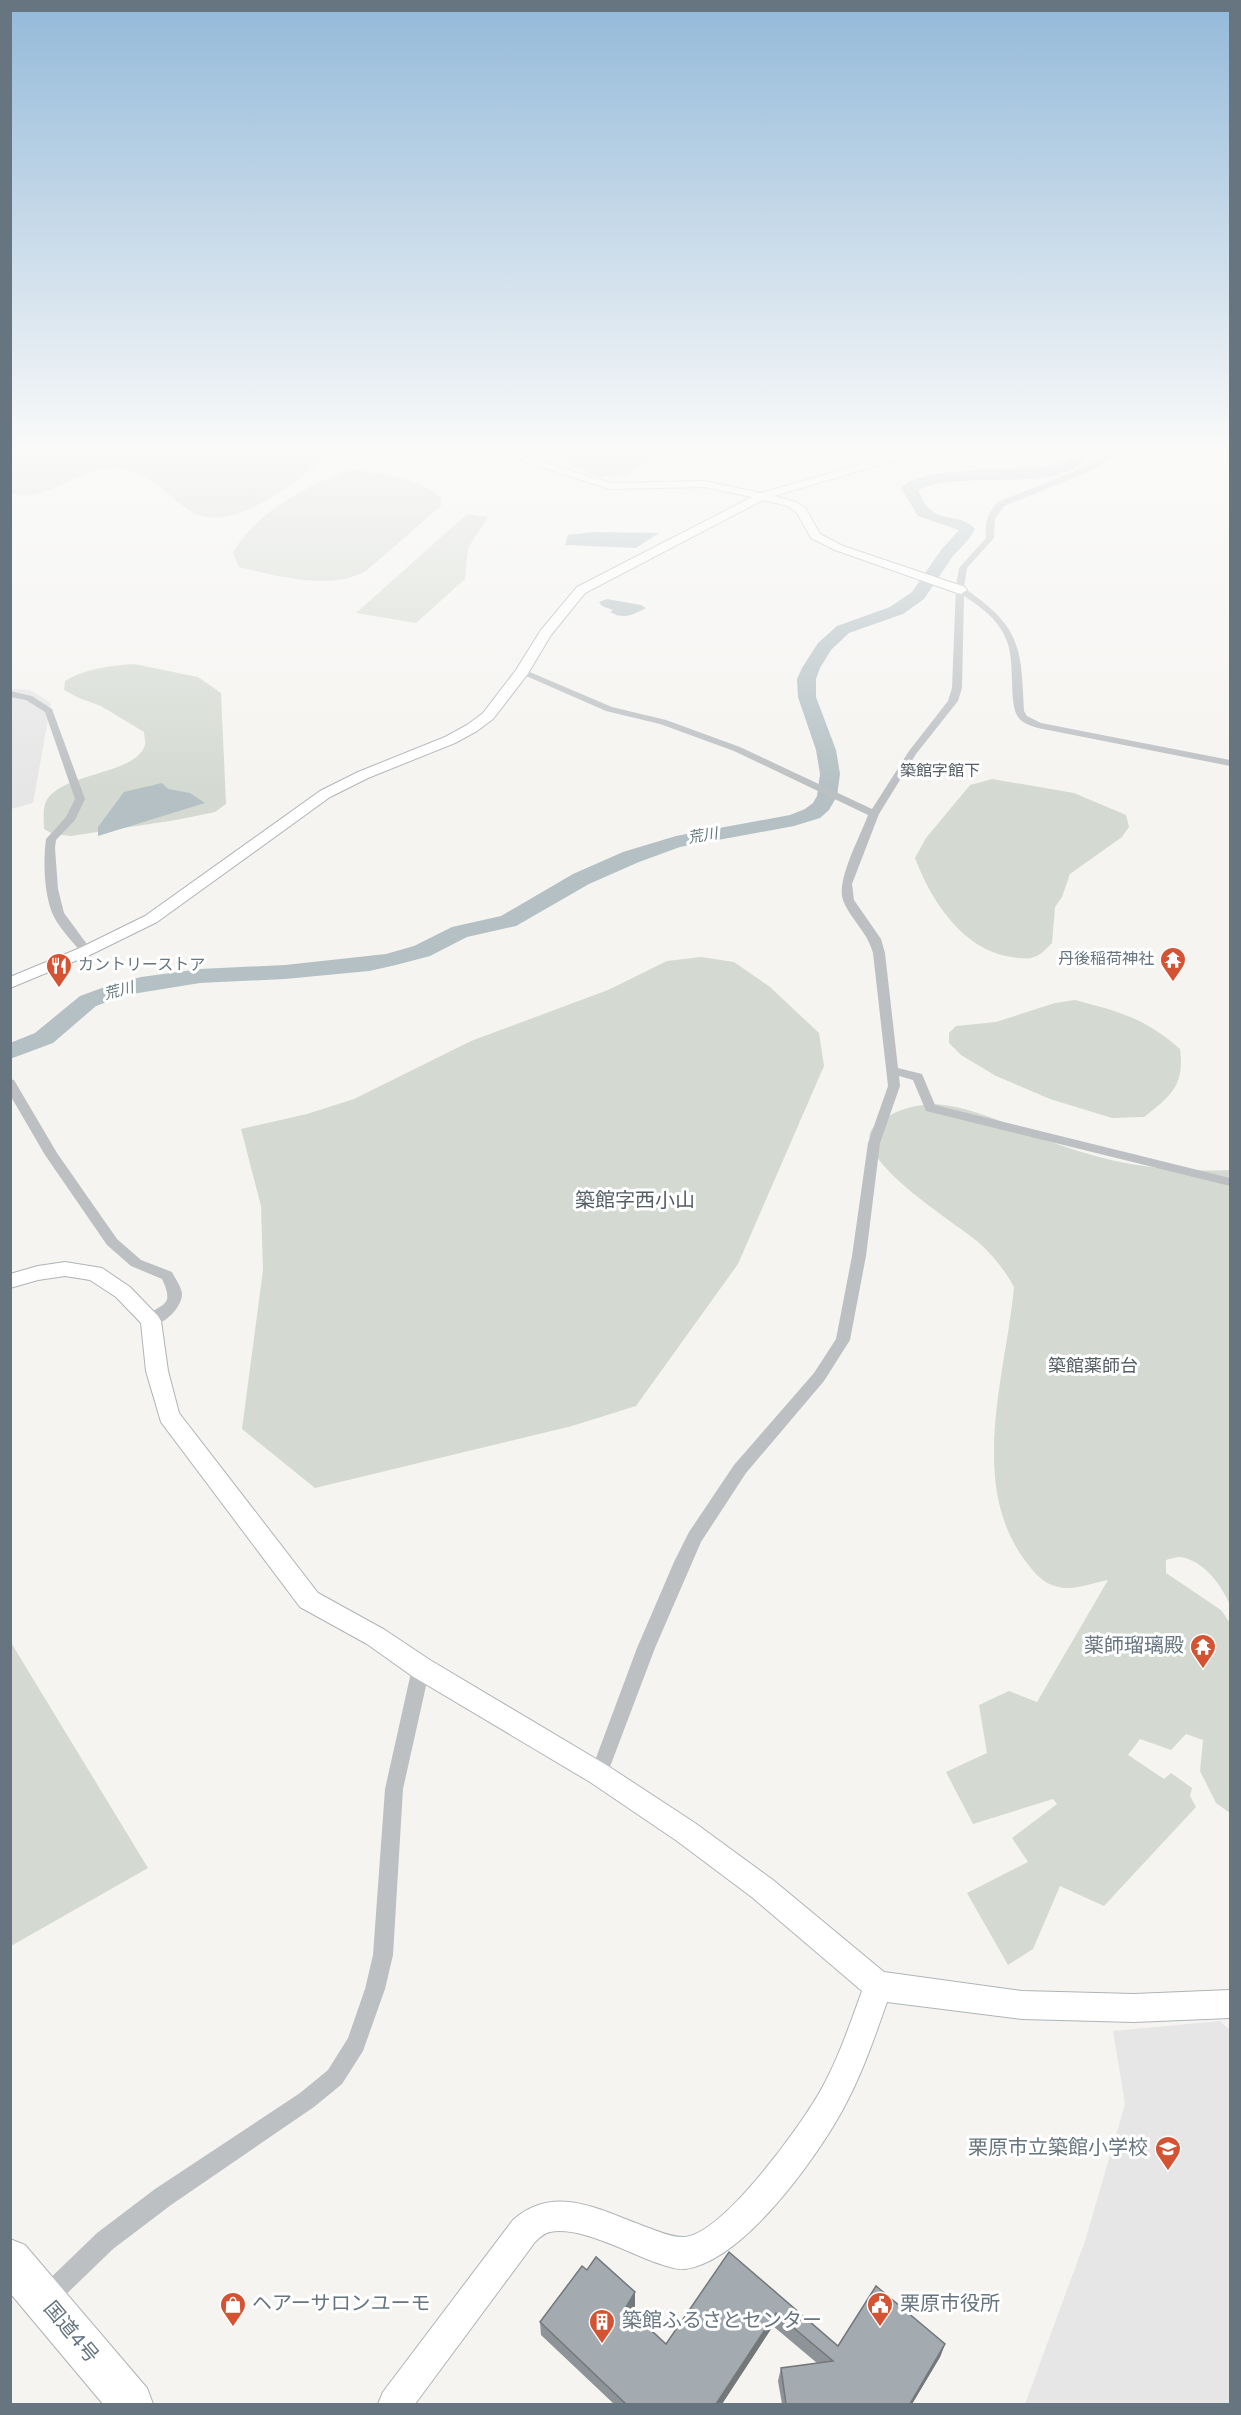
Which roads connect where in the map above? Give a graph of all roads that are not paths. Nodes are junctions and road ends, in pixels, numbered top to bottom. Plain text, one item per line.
1 (630, 565) edge
2 (886, 565) edge
3 (966, 565) edge
4 (961, 590) junction
5 (522, 672) junction
6 (10, 694) edge
7 (1230, 763) edge
8 (874, 814) junction
9 (86, 951) junction
10 (10, 983) edge
11 (892, 1070) junction
12 (10, 1083) edge
13 (1230, 1182) edge
14 (10, 1281) edge
15 (151, 1321) junction
16 (421, 1668) junction
17 (599, 1774) junction
18 (878, 1986) junction
19 (1230, 2004) edge
20 (10, 2260) edge
21 (43, 2301) junction
22 (131, 2404) edge
23 (395, 2404) edge

1 - 5 street
2 - 4 street
3 - 4 street
4 - 7 street
4 - 8 street
5 - 8 street
5 - 9 street
6 - 9 street
8 - 11 street
9 - 10 street
11 - 13 street
11 - 17 street
12 - 15 street
14 - 15 street
15 - 16 street
16 - 17 street
16 - 21 street
17 - 18 street
18 - 19 street
18 - 23 street
20 - 21 highway, 国道4号
21 - 22 highway, 国道4号

